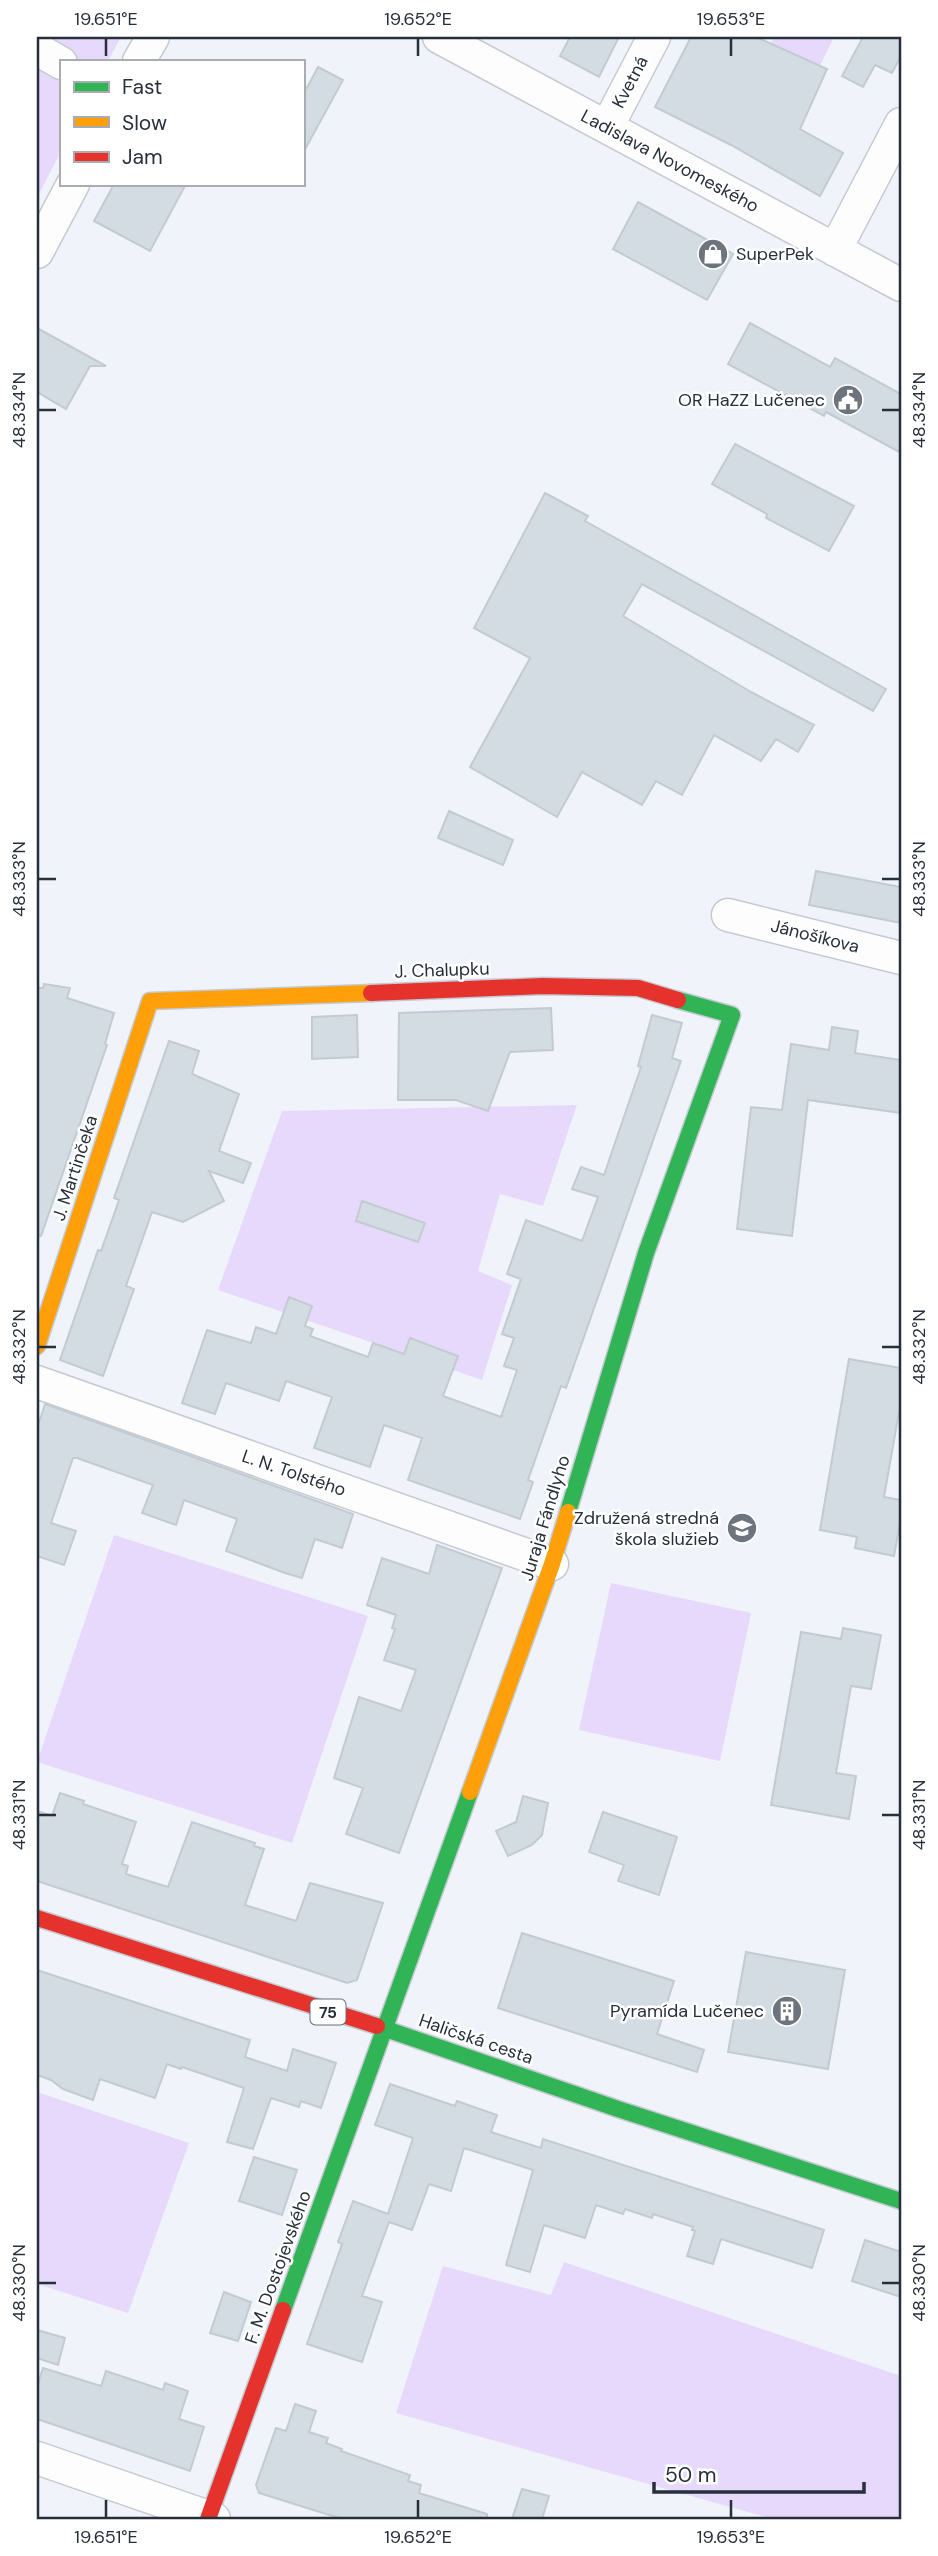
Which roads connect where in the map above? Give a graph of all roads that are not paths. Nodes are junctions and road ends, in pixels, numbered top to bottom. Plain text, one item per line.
1 (153, 37) edge
2 (439, 37) edge
3 (654, 37) edge
4 (37, 49) edge
5 (140, 60) edge
6 (60, 61) edge
7 (901, 124) edge
8 (607, 127) junction
9 (72, 186) edge
10 (835, 250) junction
11 (37, 251) edge
12 (901, 285) edge
13 (728, 915) dead end
14 (901, 958) edge
15 (150, 1001) joint
16 (732, 1015) joint
17 (37, 1346) edge
18 (37, 1382) edge
19 (552, 1564) junction
20 (37, 1919) edge
21 (385, 2028) junction
22 (901, 2201) edge
23 (37, 2458) edge
24 (210, 2519) edge

1 - 5 street
2 - 8 street, Ladislava Novomeského
3 - 8 street, Kvetná
4 - 6 street
7 - 10 street
8 - 10 street, Ladislava Novomeského
9 - 11 street
10 - 12 street, Ladislava Novomeského
13 - 14 street, Jánošíkova
15 - 16 street, J. Chalupku
15 - 17 street, J. Martinčeka
16 - 19 street, Juraja Fándlyho
18 - 19 street, L. N. Tolstého
19 - 21 street, Juraja Fándlyho
20 - 21 street, Haličská cesta / 75
21 - 22 street, Haličská cesta / 75
21 - 24 street, F. M. Dostojevského
23 - 24 street

